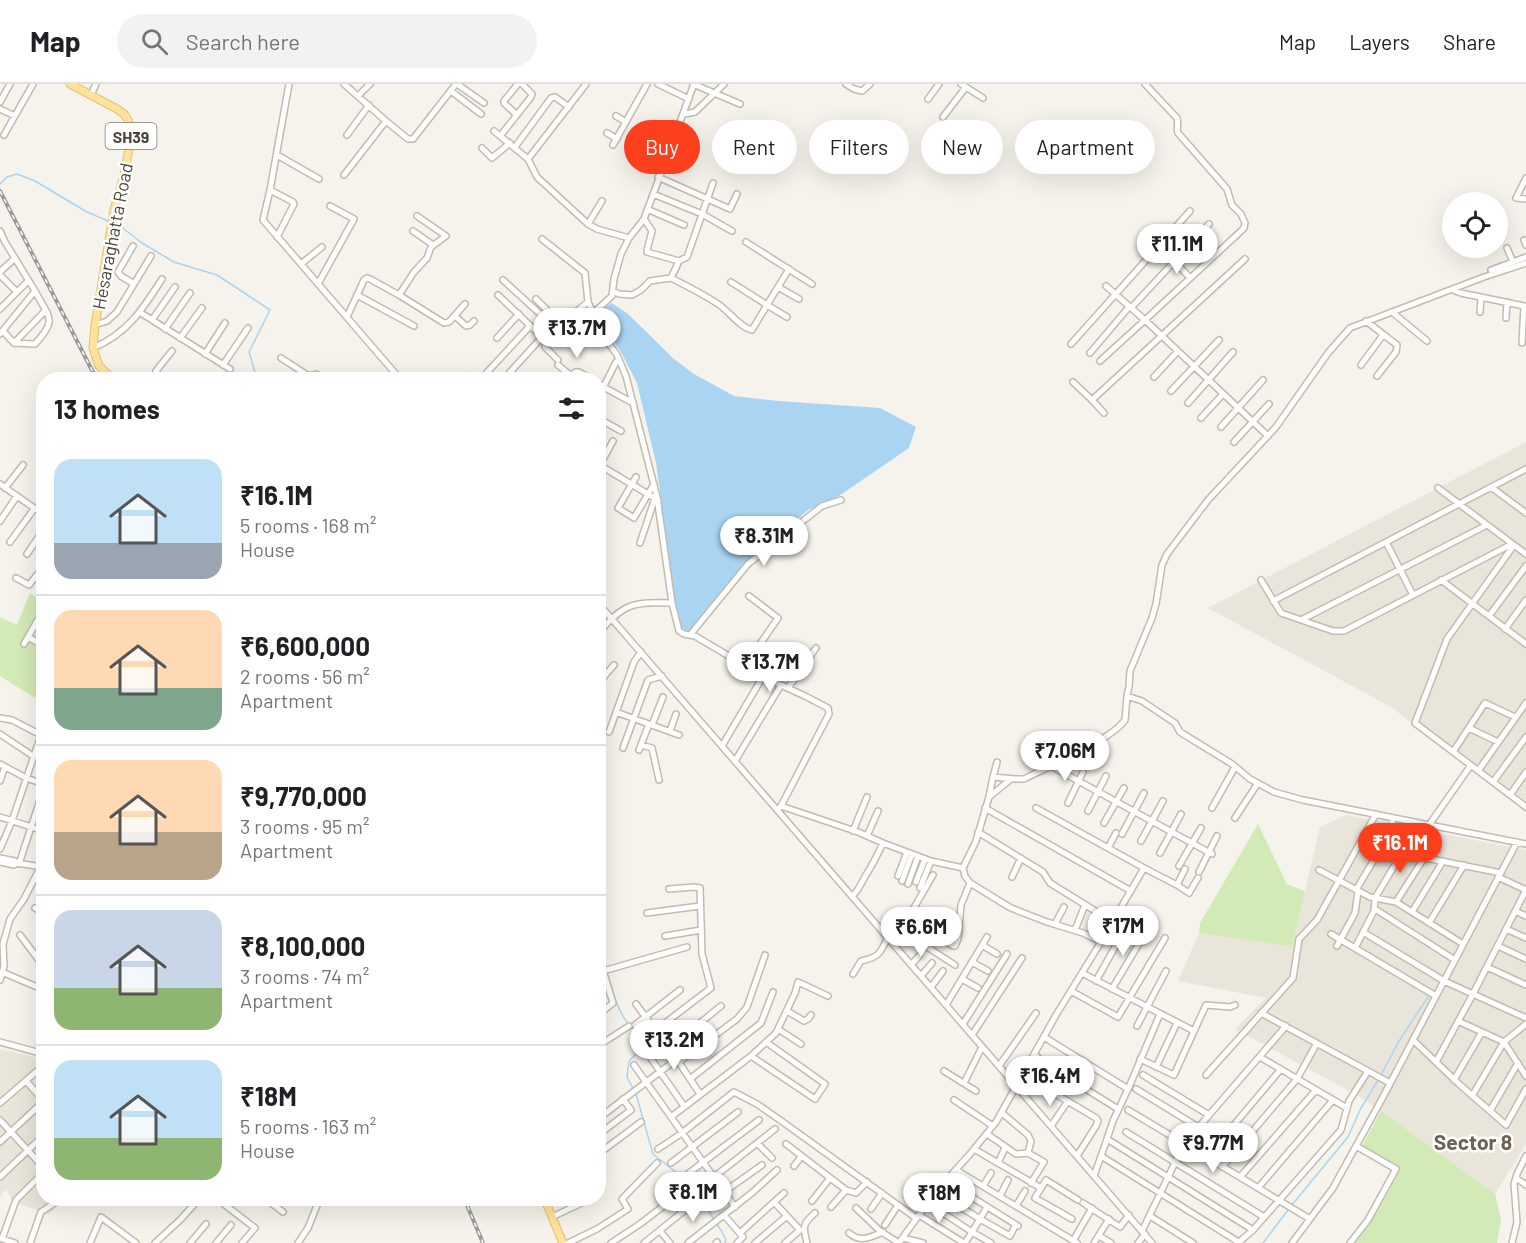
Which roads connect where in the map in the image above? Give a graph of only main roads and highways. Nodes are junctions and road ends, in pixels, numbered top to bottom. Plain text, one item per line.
1 (70, 84) edge
2 (105, 372) edge
3 (547, 1206) edge
4 (565, 1243) edge

1 - 2 main road, Hesaraghatta Road / SH39
3 - 4 main road

